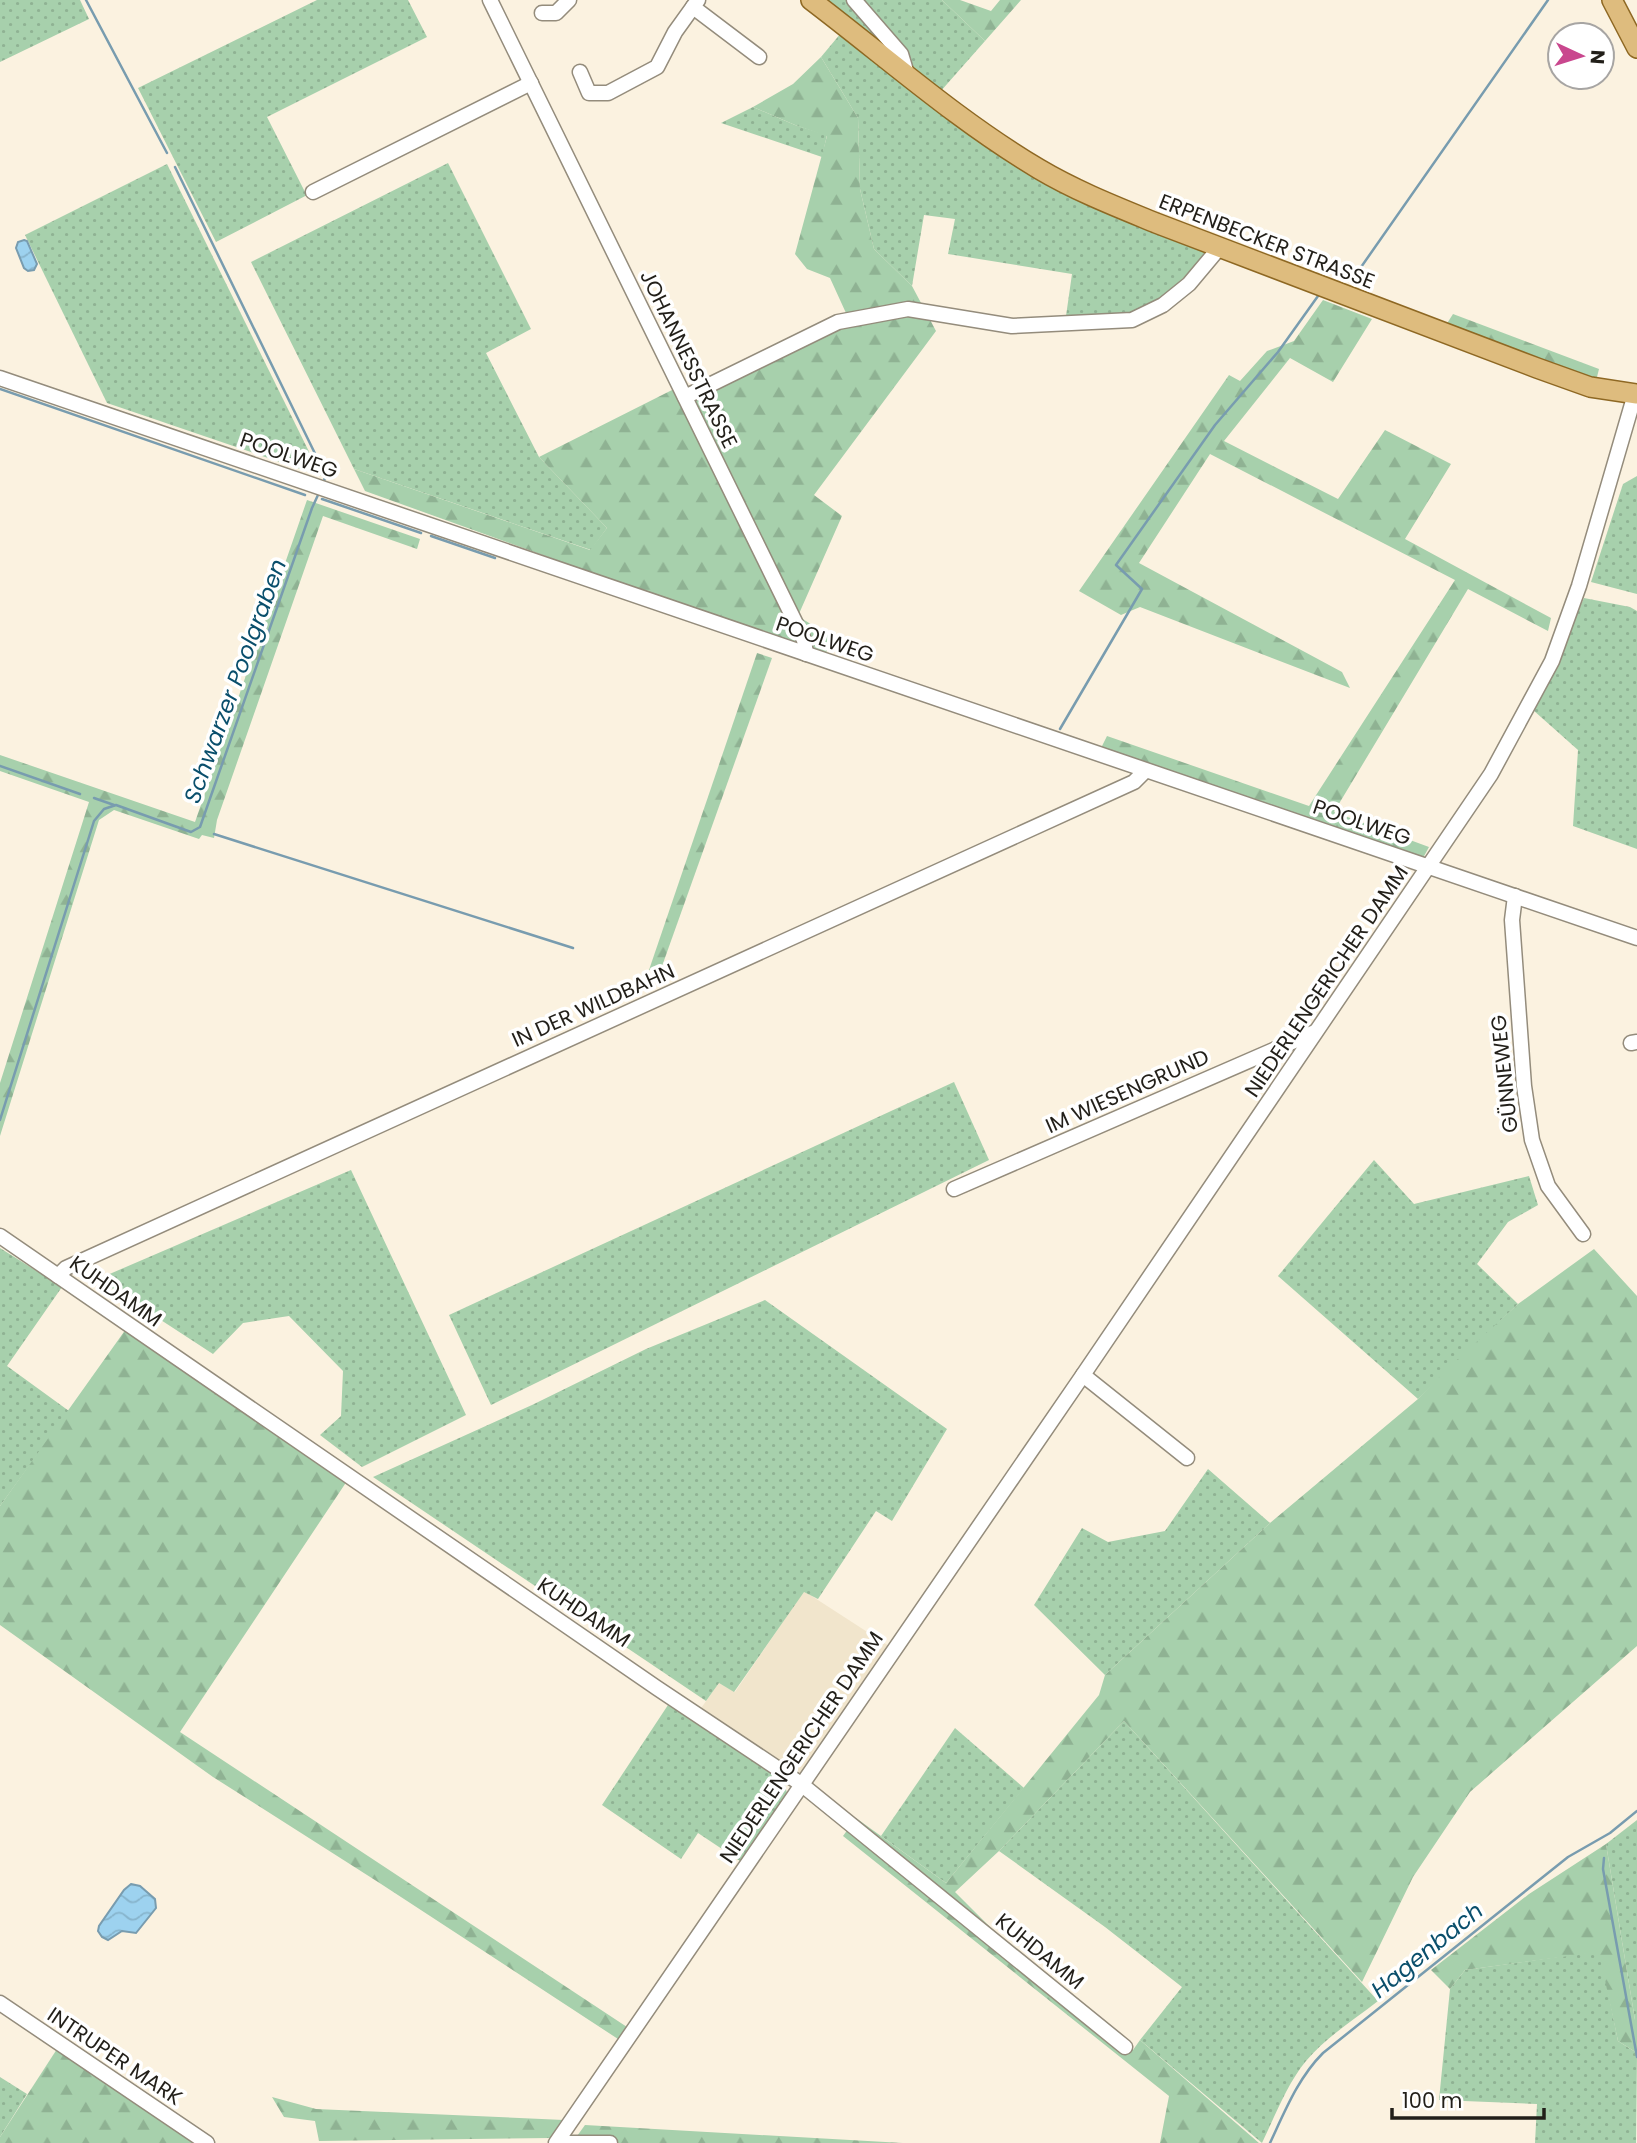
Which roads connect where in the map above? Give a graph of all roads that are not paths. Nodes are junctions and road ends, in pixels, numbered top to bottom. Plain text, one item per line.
1 (490, 0) edge
2 (569, 0) edge
3 (811, 0) edge
4 (854, 0) edge
5 (1612, 0) edge
6 (696, 3) edge
7 (542, 13) dead end
8 (1637, 48) edge
9 (759, 57) dead end
10 (580, 72) dead end
11 (907, 74) junction
12 (531, 83) junction
13 (313, 192) dead end
14 (1220, 247) junction
15 (0, 378) edge
16 (1636, 394) edge
17 (685, 397) junction
18 (806, 654) junction
19 (1144, 771) junction
20 (1430, 867) junction
21 (1515, 896) junction
22 (1637, 939) edge
23 (1317, 1031) junction
24 (954, 1189) dead end
25 (1583, 1234) dead end
26 (0, 1236) edge
27 (58, 1276) junction
28 (1083, 1376) junction
29 (1187, 1458) dead end
30 (801, 1784) junction
31 (0, 2003) edge
32 (1125, 2047) dead end
33 (207, 2143) edge
34 (556, 2143) edge
35 (566, 2143) edge
36 (610, 2143) edge

1 - 12 street, JOHANNESSTRASSE
2 - 7 street
3 - 11 main road, ERPENBECKER STRASSE
4 - 11 street, ERPENBECKER STRASSE
5 - 8 main road
6 - 9 street
6 - 10 street
11 - 14 main road, ERPENBECKER STRASSE
12 - 13 street
12 - 17 street, JOHANNESSTRASSE
14 - 16 main road, ERPENBECKER STRASSE
14 - 17 street
15 - 18 street, POOLWEG
16 - 20 street, NIEDERLENGERICHER DAMM
17 - 18 street, JOHANNESSTRASSE
18 - 19 street, POOLWEG
19 - 20 street, POOLWEG
19 - 27 street, IN DER WILDBAHN
20 - 21 street, POOLWEG
20 - 23 street, NIEDERLENGERICHER DAMM
21 - 22 street, POOLWEG
21 - 25 street, GÜNNEWEG
23 - 24 street, IM WIESENGRUND
23 - 28 street, NIEDERLENGERICHER DAMM
26 - 27 street, KUHDAMM
27 - 30 street, KUHDAMM
28 - 29 street
28 - 30 street, NIEDERLENGERICHER DAMM
30 - 32 street, KUHDAMM
30 - 34 street, NIEDERLENGERICHER DAMM
31 - 33 street, INTRUPER MARK
35 - 36 street

